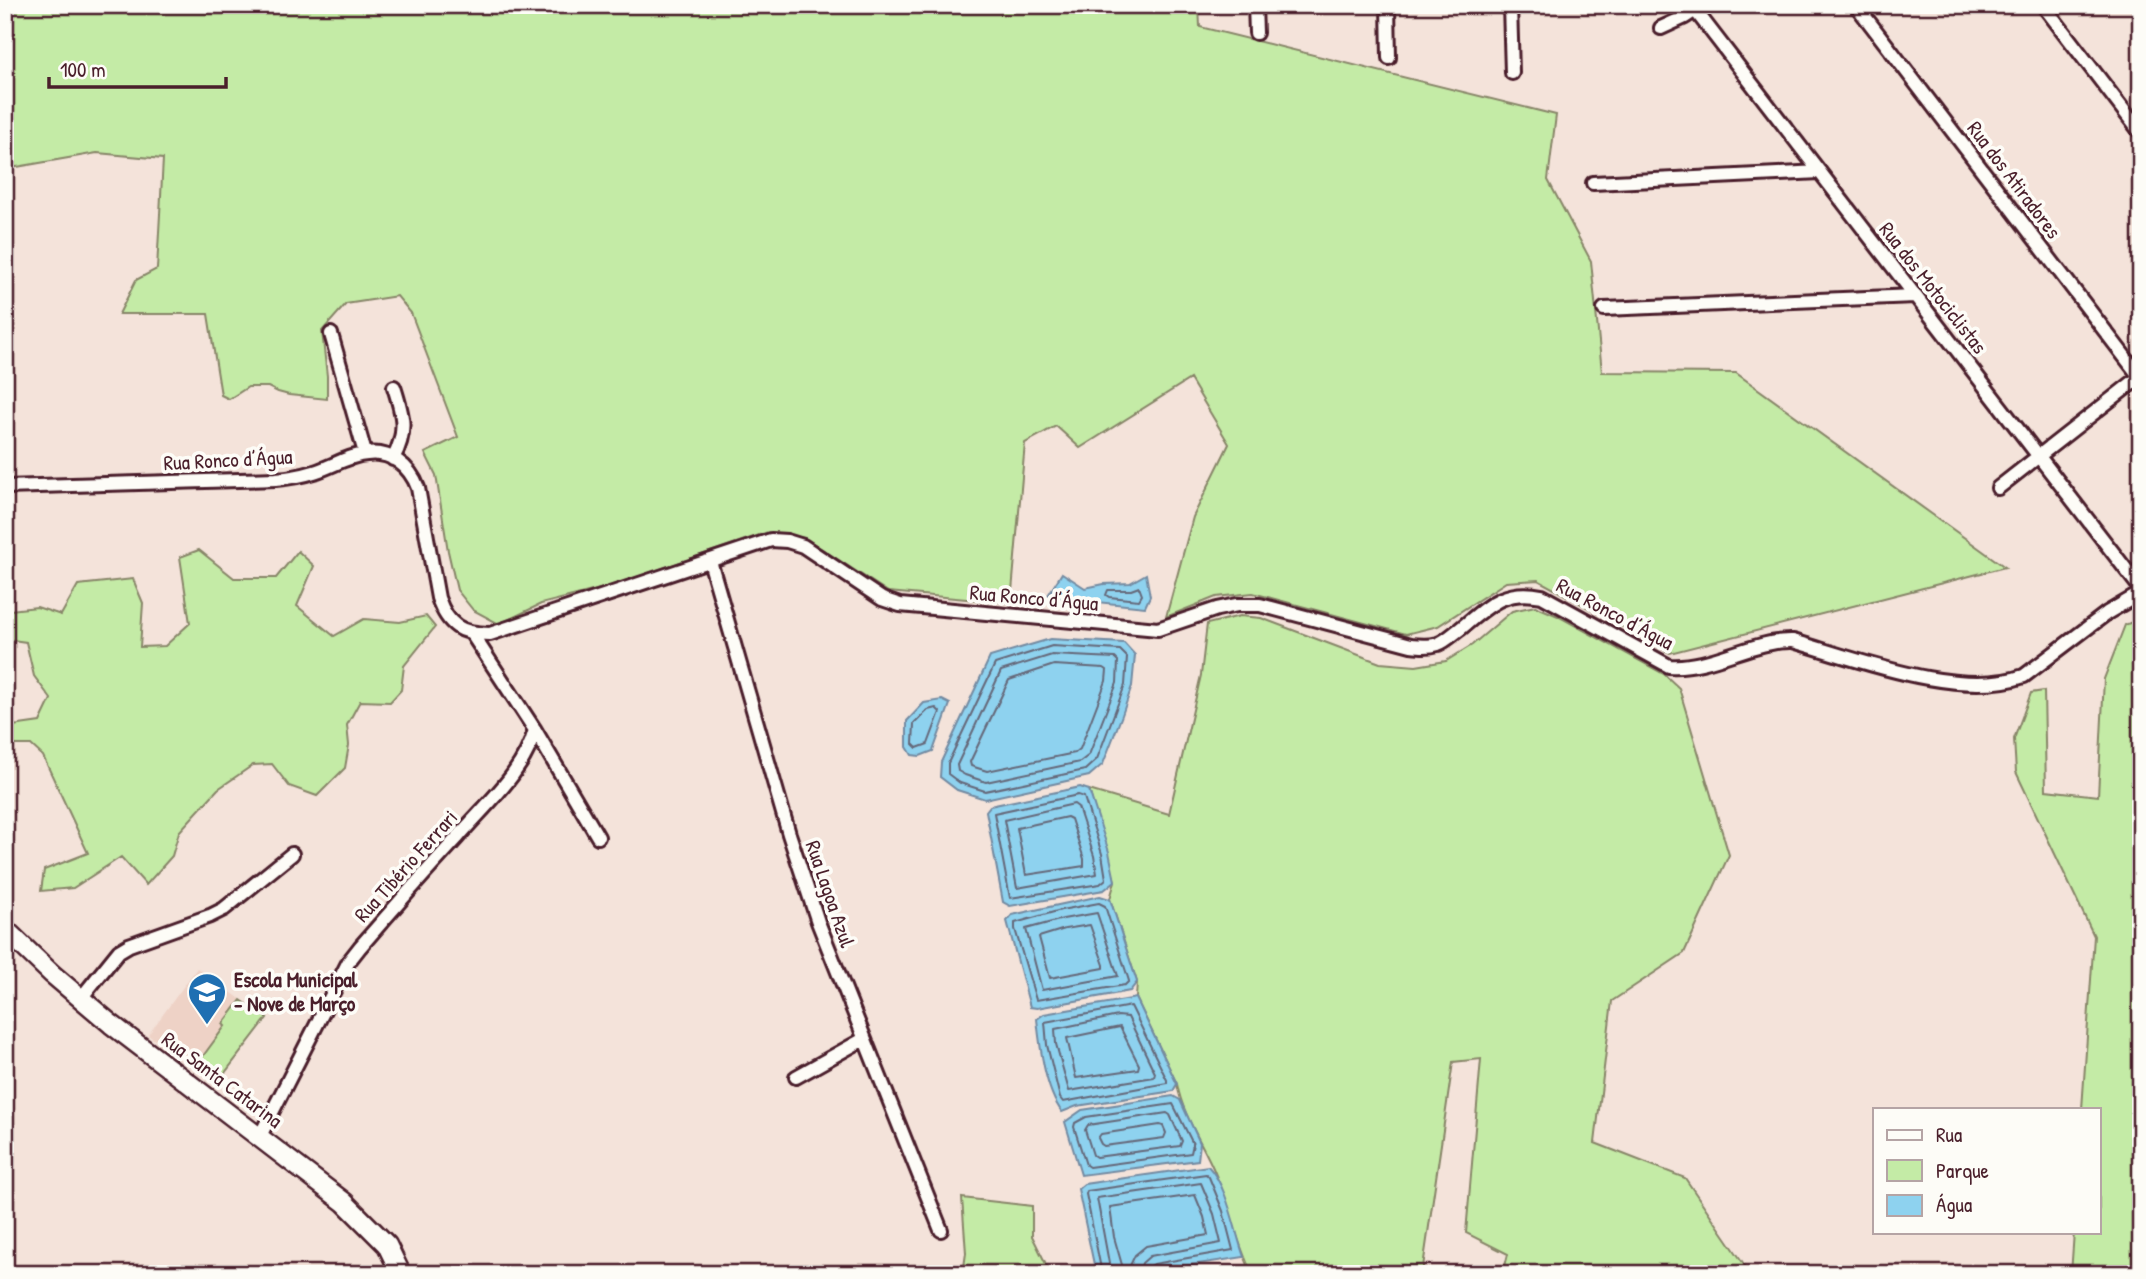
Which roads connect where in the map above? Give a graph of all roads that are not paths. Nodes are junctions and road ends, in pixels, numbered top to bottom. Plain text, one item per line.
1 (1255, 5) edge
2 (1388, 5) edge
3 (1510, 5) edge
4 (1856, 5) edge
5 (2043, 5) edge
6 (1699, 8) edge
7 (1661, 28) dead end
8 (1256, 33) dead end
9 (1389, 58) dead end
10 (1512, 74) dead end
11 (2141, 133) edge
12 (1820, 172) junction
13 (1593, 183) dead end
14 (1915, 296) junction
15 (1604, 309) dead end
16 (331, 334) dead end
17 (2140, 377) edge
18 (394, 387) dead end
19 (365, 453) junction
20 (2039, 456) junction
21 (393, 458) junction
22 (5, 486) edge
23 (1998, 488) dead end
24 (710, 561) junction
25 (2141, 591) edge
26 (472, 634) junction
27 (535, 730) junction
28 (598, 837) dead end
29 (292, 854) dead end
30 (5, 929) edge
31 (81, 998) junction
32 (864, 1039) junction
33 (796, 1077) dead end
34 (260, 1136) junction
35 (941, 1230) dead end
36 (401, 1274) edge

1 - 8 street
2 - 9 street
3 - 10 street
4 - 17 street, Rua dos Atiradores
5 - 11 street
6 - 7 street
6 - 12 street, Rua dos Motociclistas
12 - 13 street
12 - 14 street, Rua dos Motociclistas
14 - 15 street
14 - 20 street, Rua dos Motociclistas
16 - 19 street
17 - 20 street
18 - 21 street
19 - 21 street
19 - 22 street, Rua Ronco d’Água
20 - 23 street
20 - 25 street, Rua dos Motociclistas
21 - 26 street
24 - 25 street, Rua Ronco d’Água
24 - 26 street, Rua Ronco d’Água
24 - 32 street, Rua Lagoa Azul
26 - 27 street
27 - 28 street
27 - 34 street, Rua Tibério Ferrari
29 - 31 street
30 - 31 street, Rua Santa Catarina
31 - 34 street, Rua Santa Catarina
32 - 33 street
32 - 35 street, Rua Lagoa Azul
34 - 36 street, Rua Santa Catarina

